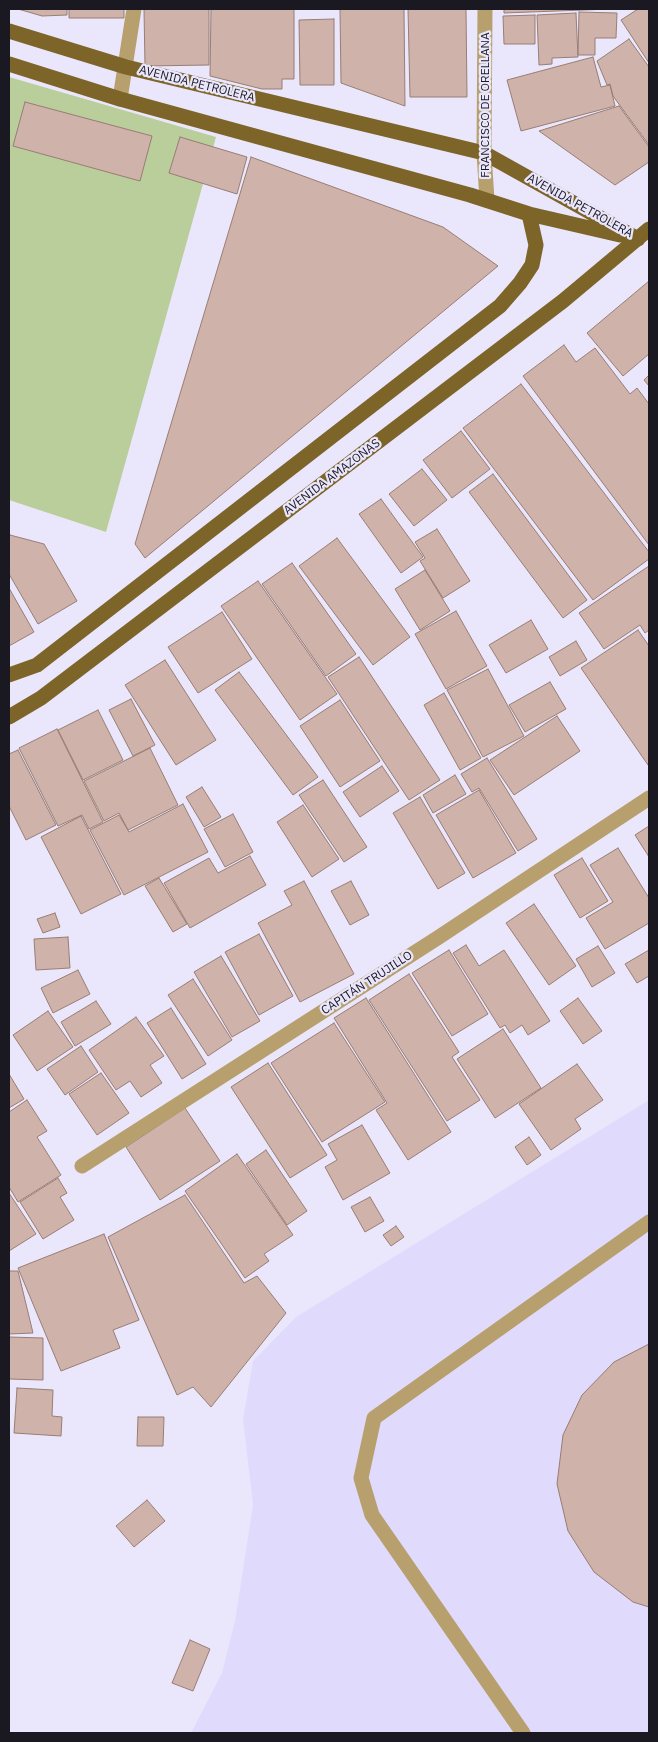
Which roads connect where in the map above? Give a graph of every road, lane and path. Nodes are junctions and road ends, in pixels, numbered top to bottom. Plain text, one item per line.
1 (134, 9) edge
2 (485, 9) edge
3 (9, 30) edge
4 (9, 64) edge
5 (126, 67) junction
6 (120, 99) junction
7 (484, 154) junction
8 (487, 200) junction
9 (529, 214) junction
10 (644, 234) edge
11 (9, 675) edge
12 (9, 717) edge
13 (649, 798) edge
14 (82, 1166) dead end
15 (649, 1222) edge
16 (522, 1733) edge

1 - 5 street
2 - 7 street, FRANCISCO DE ORELLANA
3 - 5 main road, AVENIDA PETROLERA
4 - 6 main road, AVENIDA PETROLERA
5 - 6 street
5 - 7 main road, AVENIDA PETROLERA
6 - 8 main road, AVENIDA PETROLERA
7 - 8 street, FRANCISCO DE ORELLANA
7 - 10 main road, AVENIDA PETROLERA
8 - 9 main road, AVENIDA PETROLERA
9 - 10 main road, AVENIDA PETROLERA
9 - 11 main road
10 - 12 main road, AVENIDA AMAZONAS
13 - 14 street, CAPITÁN TRUJILLO
15 - 16 street

